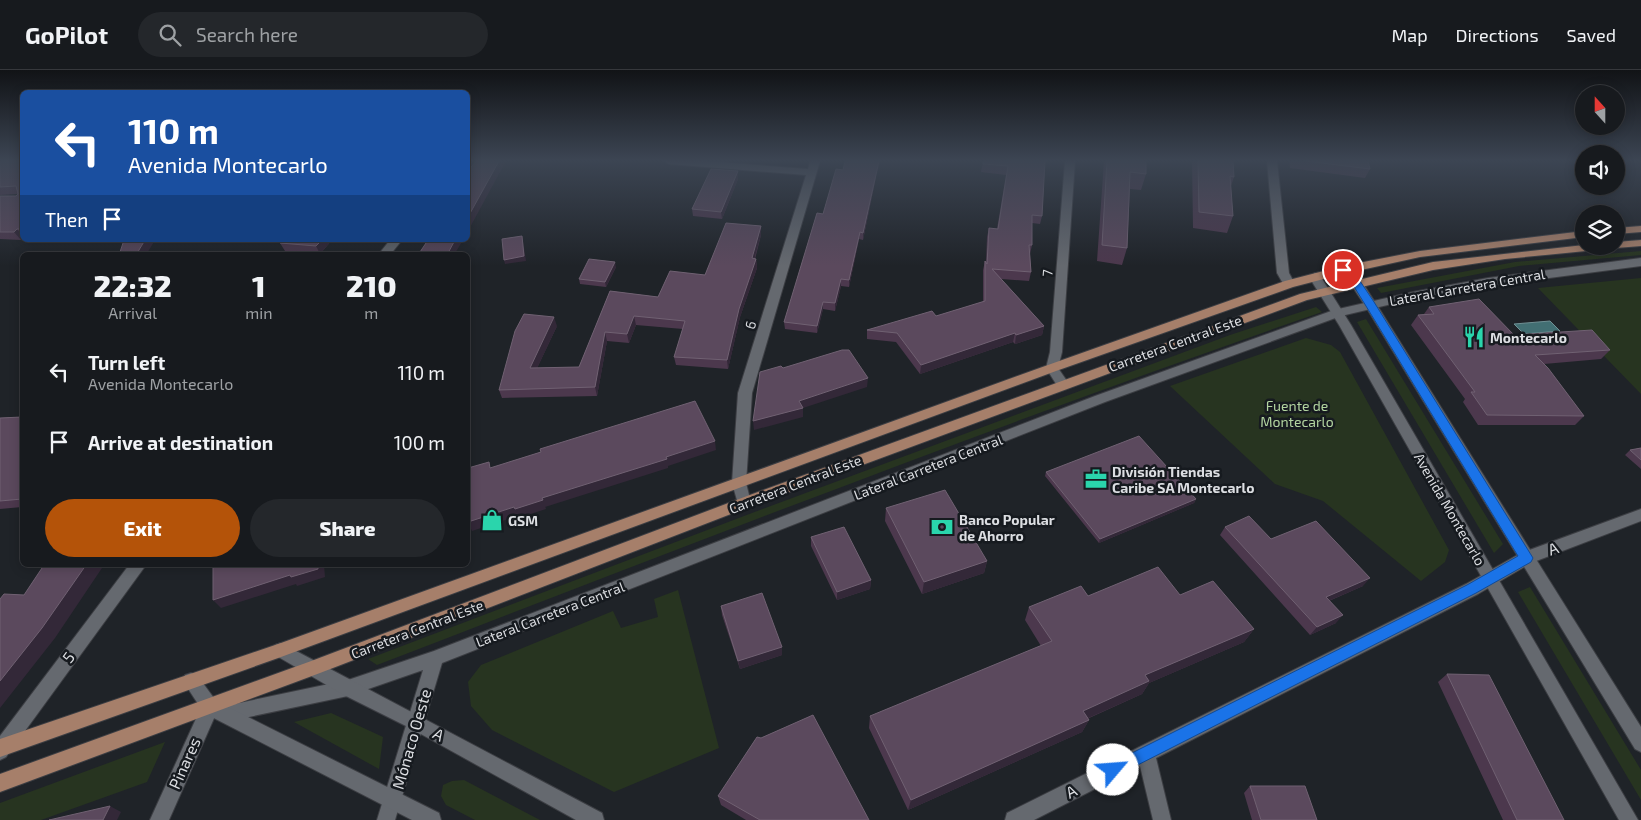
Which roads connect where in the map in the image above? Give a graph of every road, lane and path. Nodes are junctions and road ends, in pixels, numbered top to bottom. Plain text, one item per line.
1 (804, 196) edge
2 (1067, 196) edge
3 (1275, 196) edge
4 (1641, 229) edge
5 (1625, 230) edge
6 (1575, 235) edge
7 (394, 242) edge
8 (1641, 243) edge
9 (1625, 244) edge
10 (1575, 249) edge
11 (386, 252) edge
12 (1641, 262) edge
13 (1343, 270) junction
14 (1315, 277) junction
15 (1356, 283) junction
16 (1289, 284) junction
17 (1323, 291) junction
18 (1371, 304) junction
19 (1338, 313) junction
20 (1052, 368) junction
21 (1063, 384) junction
22 (739, 483) junction
23 (744, 502) junction
24 (1641, 515) edge
25 (1526, 558) junction
26 (136, 567) edge
27 (1489, 578) junction
28 (281, 650) junction
29 (435, 658) junction
30 (314, 668) junction
31 (191, 681) junction
32 (348, 688) junction
33 (218, 710) junction
34 (416, 722) junction
35 (1641, 743) edge
36 (1, 748) edge
37 (1146, 753) junction
38 (0, 783) edge
39 (394, 800) junction
40 (159, 820) edge
41 (386, 820) edge
42 (432, 820) edge
43 (595, 820) edge
44 (1014, 820) edge
45 (1162, 820) edge
46 (1629, 820) edge

1 - 22 street, 6
2 - 20 street, 7
3 - 16 street
4 - 5 main road
6 - 13 main road, Carretera Central Este
7 - 11 street
8 - 9 main road
10 - 15 main road, Carretera Central Este
12 - 18 street, Lateral Carretera Central
13 - 14 main road, Carretera Central Este
13 - 15 street
14 - 16 main road, Carretera Central Este
14 - 17 street, Avenida Montecarlo
15 - 17 main road, Carretera Central Este
15 - 18 street
16 - 20 main road, Carretera Central Este
17 - 19 street, Avenida Montecarlo
17 - 21 main road, Carretera Central Este
18 - 19 street, Lateral Carretera Central
18 - 25 street
19 - 27 street, Avenida Montecarlo
19 - 29 street, Lateral Carretera Central
20 - 21 street
20 - 22 main road, Carretera Central Este
21 - 23 main road, Carretera Central Este
22 - 23 street, 6
22 - 28 main road, Carretera Central Este
23 - 30 main road, Carretera Central Este
24 - 25 street, A
25 - 27 street, A
25 - 35 street
26 - 36 street, 5
27 - 37 street, A
27 - 46 street, Avenida Montecarlo
28 - 30 street, A
28 - 31 main road, Carretera Central Este
29 - 32 street, Lateral Carretera Central
29 - 34 street, Mónaco Oeste
30 - 32 street, A
30 - 33 main road, Carretera Central Este
31 - 33 street
31 - 36 main road, Carretera Central Este
32 - 33 street, Lateral Carretera Central
32 - 34 street, A
33 - 38 main road, Carretera Central Este
33 - 39 street
33 - 40 street, Pinares
34 - 39 street, Mónaco Oeste
34 - 43 street, A
37 - 44 street, A
37 - 45 street
39 - 41 street, Mónaco Oeste
39 - 42 street

